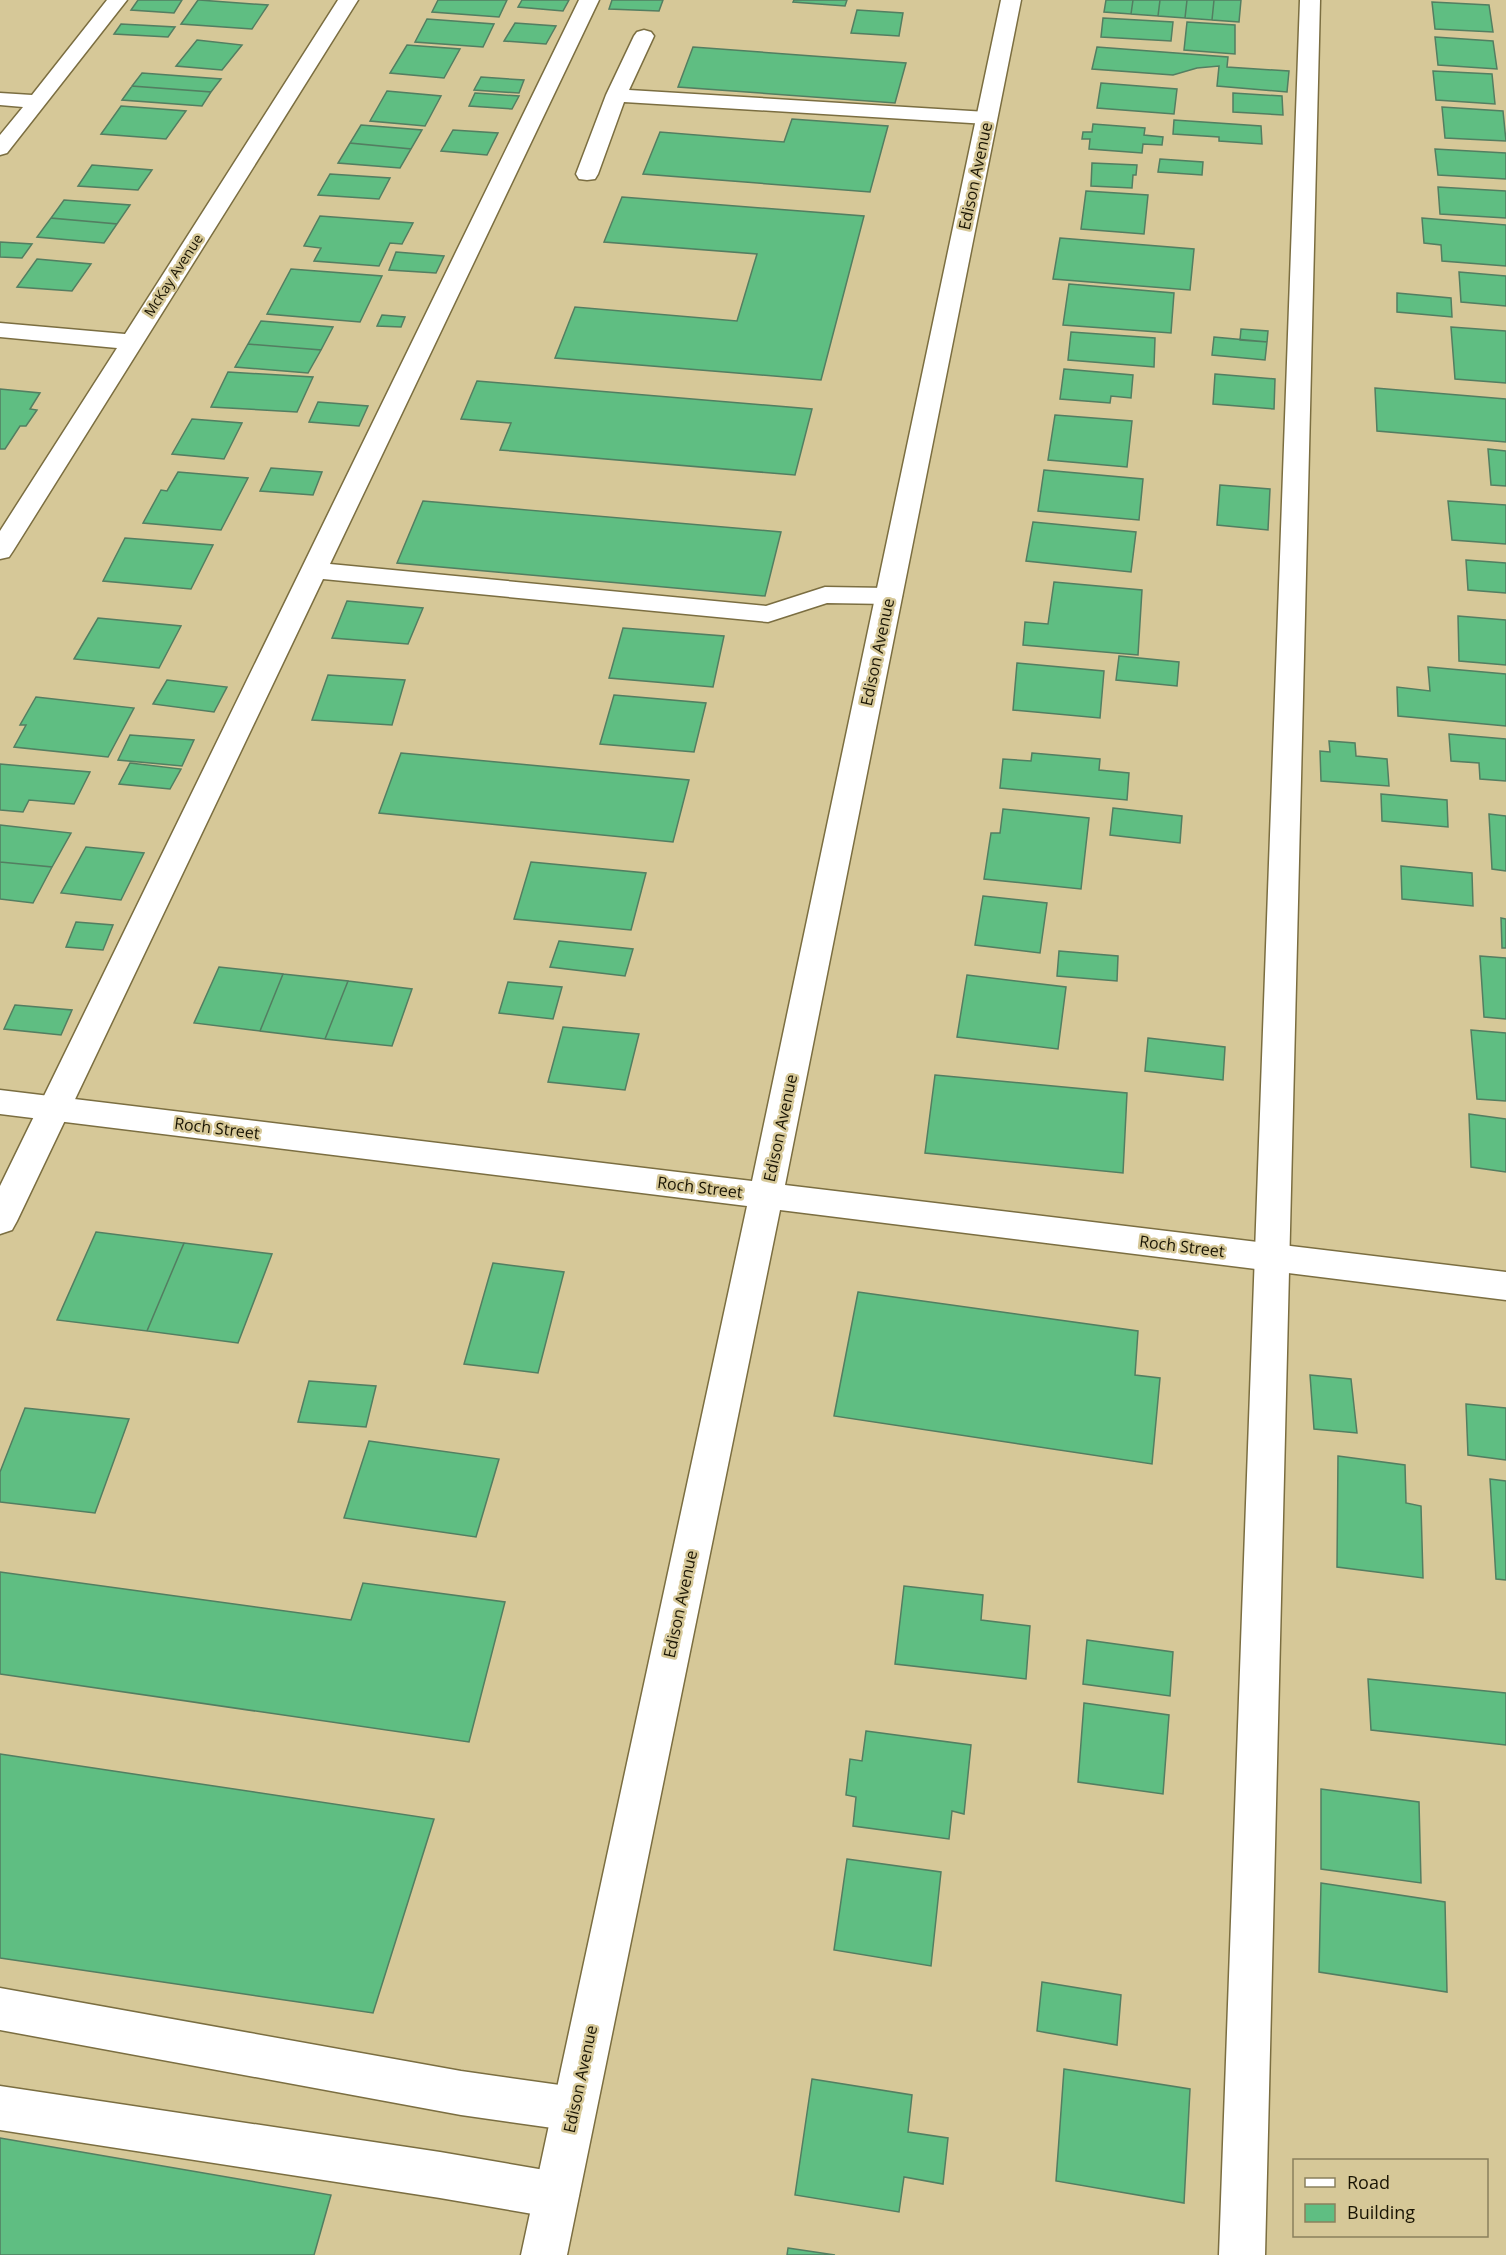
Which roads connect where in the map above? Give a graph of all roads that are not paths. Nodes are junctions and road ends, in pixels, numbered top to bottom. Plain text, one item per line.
1 (117, 0) edge
2 (348, 0) edge
3 (589, 0) edge
4 (1011, 0) edge
5 (1310, 0) edge
6 (644, 36) dead end
7 (616, 95) junction
8 (0, 99) edge
9 (38, 102) junction
10 (987, 118) junction
11 (0, 149) edge
12 (587, 174) dead end
13 (0, 330) edge
14 (130, 342) junction
15 (0, 551) edge
16 (315, 570) junction
17 (889, 596) junction
18 (0, 1102) edge
19 (55, 1109) junction
20 (766, 1195) junction
21 (0, 1221) edge
22 (1273, 1257) junction
23 (1506, 1286) edge
24 (0, 2009) edge
25 (0, 2108) edge
26 (574, 2109) junction
27 (556, 2195) junction
28 (544, 2255) edge
29 (1242, 2255) edge

1 - 9 street
2 - 14 street, McKay Avenue
3 - 16 street
4 - 10 street, Edison Avenue
5 - 22 street
6 - 7 street
7 - 10 street
7 - 12 street
8 - 9 street
9 - 11 street
10 - 17 street, Edison Avenue
13 - 14 street
14 - 15 street, McKay Avenue
16 - 17 street
16 - 19 street
17 - 20 street, Edison Avenue
18 - 19 street, Roch Street
19 - 20 street, Roch Street
19 - 21 street
20 - 22 street, Roch Street
20 - 26 street, Edison Avenue
22 - 23 street, Roch Street
22 - 29 street
24 - 26 street
25 - 27 street
26 - 27 street, Edison Avenue
27 - 28 street, Edison Avenue

